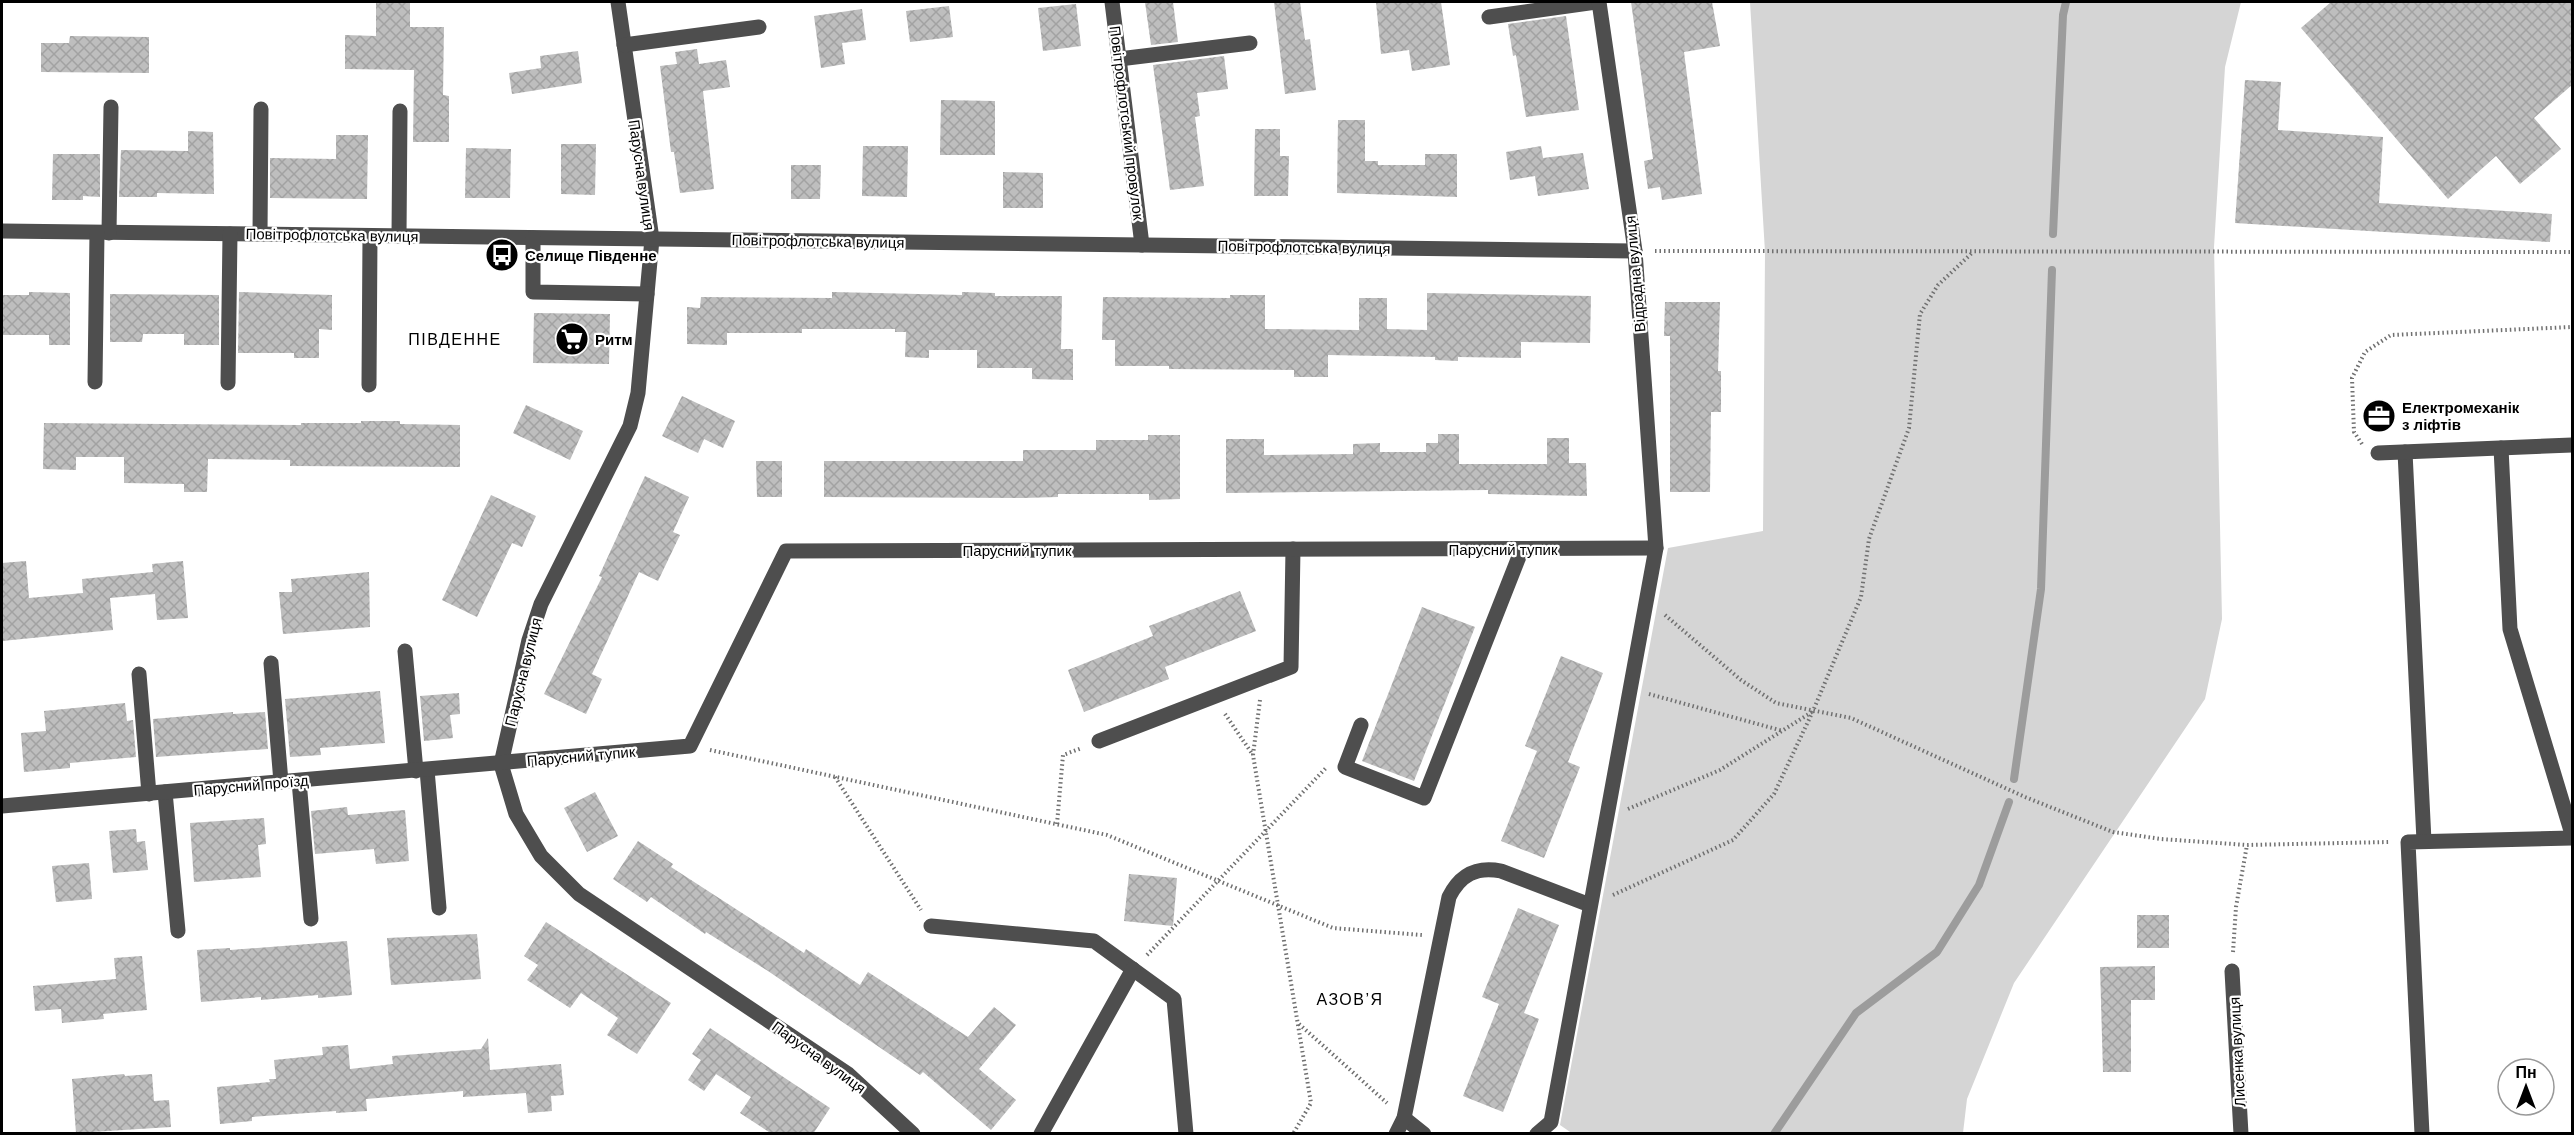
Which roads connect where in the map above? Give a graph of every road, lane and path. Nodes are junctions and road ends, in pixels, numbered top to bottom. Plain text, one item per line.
1 (618, 2) edge
2 (1112, 2) edge
3 (1598, 2) edge
4 (1489, 17) dead end
5 (759, 27) dead end
6 (1251, 43) dead end
7 (624, 45) junction
8 (1119, 59) junction
9 (111, 107) dead end
10 (261, 109) dead end
11 (400, 111) dead end
12 (2, 231) edge
13 (103, 232) junction
14 (230, 234) junction
15 (260, 234) junction
16 (370, 236) junction
17 (399, 236) junction
18 (534, 238) junction
19 (652, 239) junction
20 (1142, 245) junction
21 (1635, 251) junction
22 (1974, 252) junction
23 (2572, 252) edge
24 (647, 294) junction
25 (2572, 327) edge
26 (95, 382) dead end
27 (228, 383) dead end
28 (369, 385) dead end
29 (2572, 445) edge
30 (2501, 448) junction
31 (2405, 452) junction
32 (2378, 453) joint
33 (1656, 548) junction
34 (1293, 549) junction
35 (1522, 549) junction
36 (1647, 598) junction
37 (405, 651) dead end
38 (271, 663) dead end
39 (139, 674) dead end
40 (1262, 678) junction
41 (1630, 688) junction
42 (1213, 697) junction
43 (1813, 711) junction
44 (1362, 725) dead end
45 (1784, 731) junction
46 (1099, 741) dead end
47 (690, 746) junction
48 (1063, 755) dead end
49 (1253, 755) junction
50 (501, 764) junction
51 (1326, 768) dead end
52 (421, 771) junction
53 (835, 777) junction
54 (299, 781) junction
55 (281, 782) junction
56 (165, 792) junction
57 (149, 794) junction
58 (2, 806) edge
59 (1606, 817) junction
60 (1057, 824) junction
61 (1266, 832) junction
62 (2572, 836) edge
63 (2408, 842) junction
64 (2424, 842) junction
65 (2247, 845) junction
66 (1220, 881) junction
67 (1278, 905) junction
68 (1590, 905) junction
69 (439, 908) dead end
70 (311, 920) dead end
71 (931, 926) joint
72 (177, 931) dead end
73 (1441, 936) junction
74 (1133, 969) junction
75 (2232, 971) joint
76 (1298, 1023) junction
77 (1404, 1118) junction
78 (906, 1131) edge
79 (1041, 1134) edge
80 (1186, 1134) edge
81 (1293, 1134) edge
82 (1396, 1134) edge
83 (1424, 1134) edge
84 (1537, 1134) edge
85 (2241, 1134) edge
86 (2422, 1134) edge

1 - 7 street, Парусна вулиця
2 - 8 street, Повітрофлотський провулок
3 - 4 street
3 - 21 street, Відрадна вулиця
5 - 7 street
6 - 8 street
7 - 19 street, Парусна вулиця
8 - 20 street, Повітрофлотський провулок
9 - 13 street
10 - 15 street
11 - 17 street
12 - 13 street, Повітрофлотська вулиця
13 - 14 street, Повітрофлотська вулиця
13 - 26 street
14 - 15 street, Повітрофлотська вулиця
14 - 27 street
15 - 16 street, Повітрофлотська вулиця
16 - 17 street, Повітрофлотська вулиця
16 - 28 street
17 - 18 street, Повітрофлотська вулиця
18 - 19 street, Повітрофлотська вулиця
18 - 24 street
19 - 20 street, Повітрофлотська вулиця
19 - 24 street, Парусна вулиця
20 - 21 street, Повітрофлотська вулиця
21 - 22 path
21 - 33 street, Відрадна вулиця
22 - 23 path
22 - 43 path
24 - 50 street, Парусна вулиця
25 - 32 path
29 - 30 street
30 - 31 street
30 - 62 street
31 - 32 street
31 - 64 street
33 - 35 street, Парусний тупик
33 - 36 street, Відрадна вулиця
34 - 35 street, Парусний тупик
34 - 40 street
34 - 47 street, Парусний тупик
35 - 44 street
36 - 41 street, Відрадна вулиця
36 - 43 path
37 - 52 street
38 - 55 street
39 - 57 street
40 - 42 street
40 - 49 path
41 - 45 path
41 - 59 street, Відрадна вулиця
42 - 46 street
42 - 49 path
43 - 45 path
43 - 65 path
43 - 68 path
45 - 59 path
47 - 50 street, Парусний тупик
47 - 53 path
48 - 60 path
49 - 61 path
50 - 52 street, Парусний проїзд
50 - 78 street, Парусна вулиця
51 - 61 path
52 - 54 street, Парусний проїзд
52 - 69 street
53 - 60 path
53 - 71 path
54 - 55 street, Парусний проїзд
54 - 70 street
55 - 56 street, Парусний проїзд
56 - 57 street, Парусний проїзд
56 - 72 street
57 - 58 street, Парусний проїзд
59 - 68 street, Відрадна вулиця
60 - 66 path
61 - 66 path
61 - 67 path
62 - 64 street
63 - 64 street
63 - 65 path
63 - 86 street
65 - 75 path
66 - 67 path
66 - 74 path
67 - 73 path
67 - 76 path
68 - 73 street
68 - 84 street, Відрадна вулиця
71 - 74 street
73 - 77 street
74 - 79 street
74 - 80 street
75 - 85 street, Лисенка вулиця
76 - 77 path
76 - 81 path
77 - 82 street
77 - 83 street

